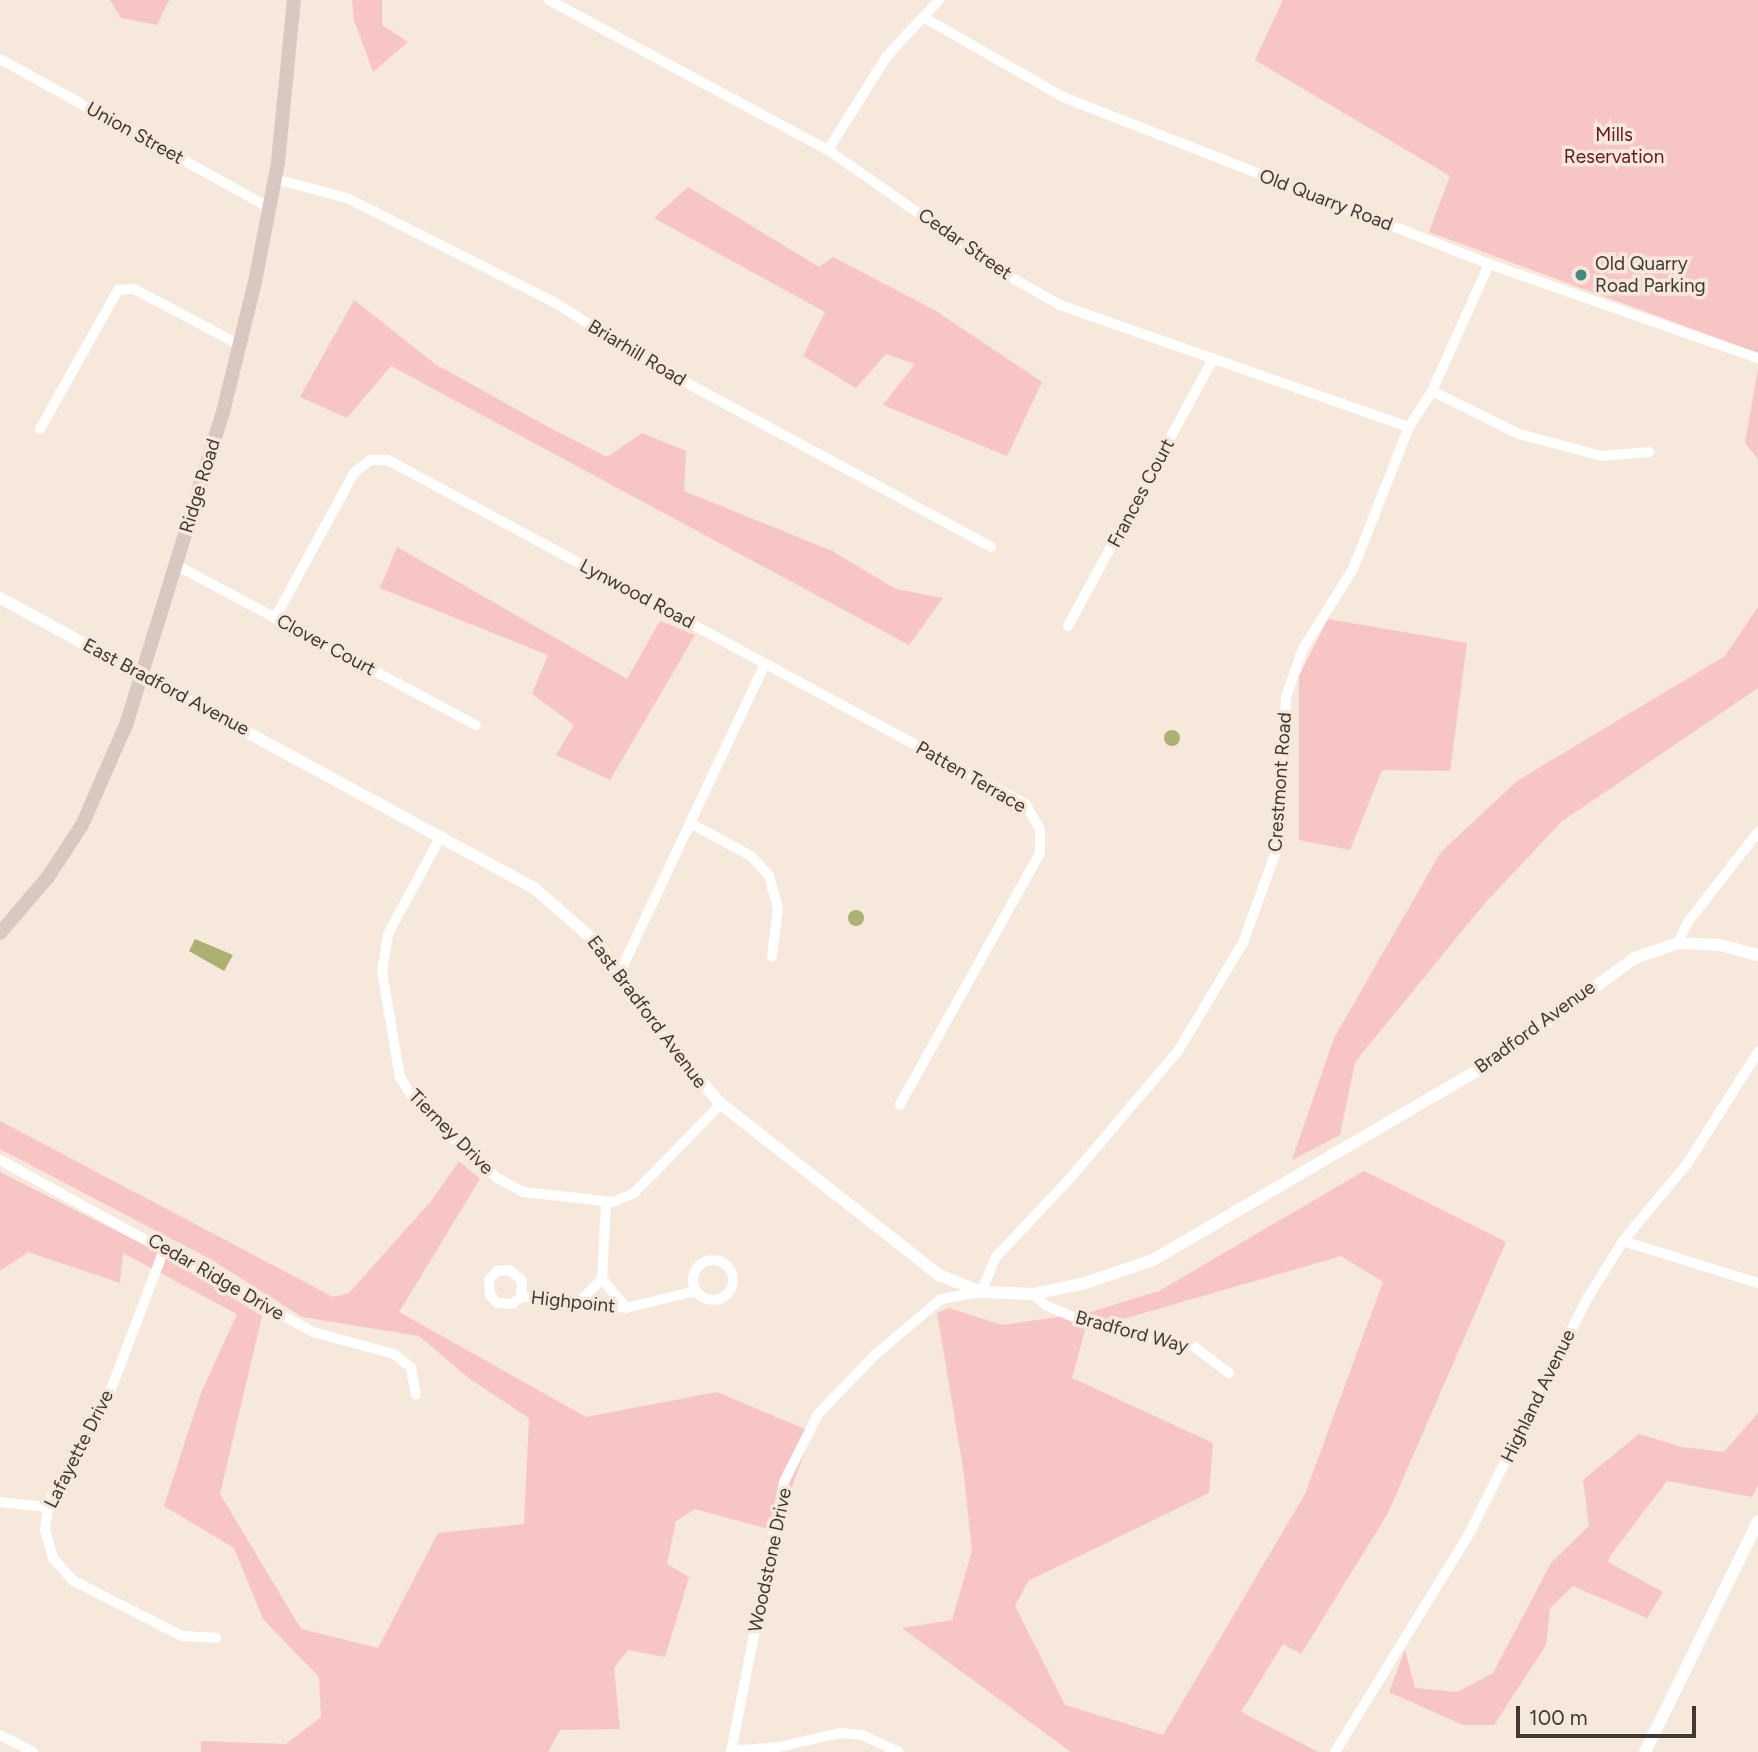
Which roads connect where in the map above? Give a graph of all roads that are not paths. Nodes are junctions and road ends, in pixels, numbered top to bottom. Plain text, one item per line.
1 (294, 0) edge
2 (549, 0) edge
3 (939, 0) edge
4 (923, 17) junction
5 (0, 59) edge
6 (828, 150) junction
7 (275, 179) junction
8 (270, 208) junction
9 (1489, 264) junction
10 (240, 345) junction
11 (1758, 358) edge
12 (1213, 359) junction
13 (1432, 391) junction
14 (1409, 427) junction
15 (40, 429) dead end
16 (1649, 452) dead end
17 (991, 547) dead end
18 (176, 565) junction
19 (0, 597) edge
20 (275, 618) junction
21 (1068, 626) dead end
22 (765, 664) junction
23 (142, 674) junction
24 (476, 725) dead end
25 (690, 824) junction
26 (1758, 832) edge
27 (440, 836) junction
28 (0, 933) edge
29 (1678, 943) junction
30 (1758, 955) edge
31 (772, 957) dead end
32 (620, 972) junction
33 (1758, 1052) edge
34 (721, 1104) junction
35 (900, 1105) dead end
36 (0, 1160) edge
37 (1252, 1200) joint
38 (606, 1203) junction
39 (1623, 1241) junction
40 (165, 1247) junction
41 (602, 1279) junction
42 (1758, 1283) edge
43 (696, 1291) junction
44 (981, 1292) junction
45 (1033, 1294) junction
46 (521, 1297) dead end
47 (578, 1303) junction
48 (626, 1308) junction
49 (1230, 1373) dead end
50 (416, 1395) dead end
51 (0, 1502) edge
52 (47, 1507) junction
53 (1758, 1521) edge
54 (216, 1638) dead end
55 (0, 1735) edge
56 (33, 1752) edge
57 (731, 1752) edge
58 (898, 1752) edge
59 (1335, 1752) edge
60 (1645, 1752) edge

1 - 7 main road, Ridge Road
2 - 6 street, Cedar Street
3 - 4 street
4 - 6 street
4 - 9 street, Old Quarry Road
5 - 8 street, Union Street
6 - 12 street, Cedar Street
7 - 8 main road, Ridge Road
7 - 17 street, Briarhill Road
8 - 10 main road, Ridge Road
9 - 11 street, Old Quarry Road
9 - 13 street, Crestmont Road
10 - 15 street
10 - 18 main road, Ridge Road
12 - 14 street, Cedar Street
12 - 21 street, Frances Court
13 - 14 street, Crestmont Road
13 - 16 street
14 - 44 street, Crestmont Road
18 - 20 street, Clover Court
18 - 23 main road, Ridge Road
19 - 23 street, East Bradford Avenue
20 - 22 street, Lynwood Road
20 - 24 street, Clover Court
22 - 25 street
22 - 35 street, Patten Terrace
23 - 27 street, East Bradford Avenue
23 - 28 main road, Ridge Road
25 - 31 street
25 - 32 street
26 - 29 street
27 - 32 street, East Bradford Avenue
27 - 38 street, Tierney Drive
29 - 30 street, Bradford Avenue
29 - 37 street, Bradford Avenue
32 - 34 street, East Bradford Avenue
33 - 39 street, Highland Avenue
34 - 38 street
34 - 44 street, East Bradford Avenue
36 - 40 street, Cedar Ridge Drive
37 - 45 street, East Bradford Avenue
38 - 41 street
39 - 42 street
39 - 59 street, Highland Avenue
40 - 50 street, Cedar Ridge Drive
40 - 52 street, Lafayette Drive
41 - 47 street
41 - 48 street, Highpoint
43 - 43 street, Highpoint
43 - 48 street, Highpoint
44 - 45 street, East Bradford Avenue
44 - 57 street, Woodstone Drive
45 - 49 street, Bradford Way
46 - 47 street, Highpoint
47 - 48 street, Highpoint
51 - 52 street
52 - 54 street, Lafayette Drive
53 - 60 street
55 - 56 street
57 - 58 street

